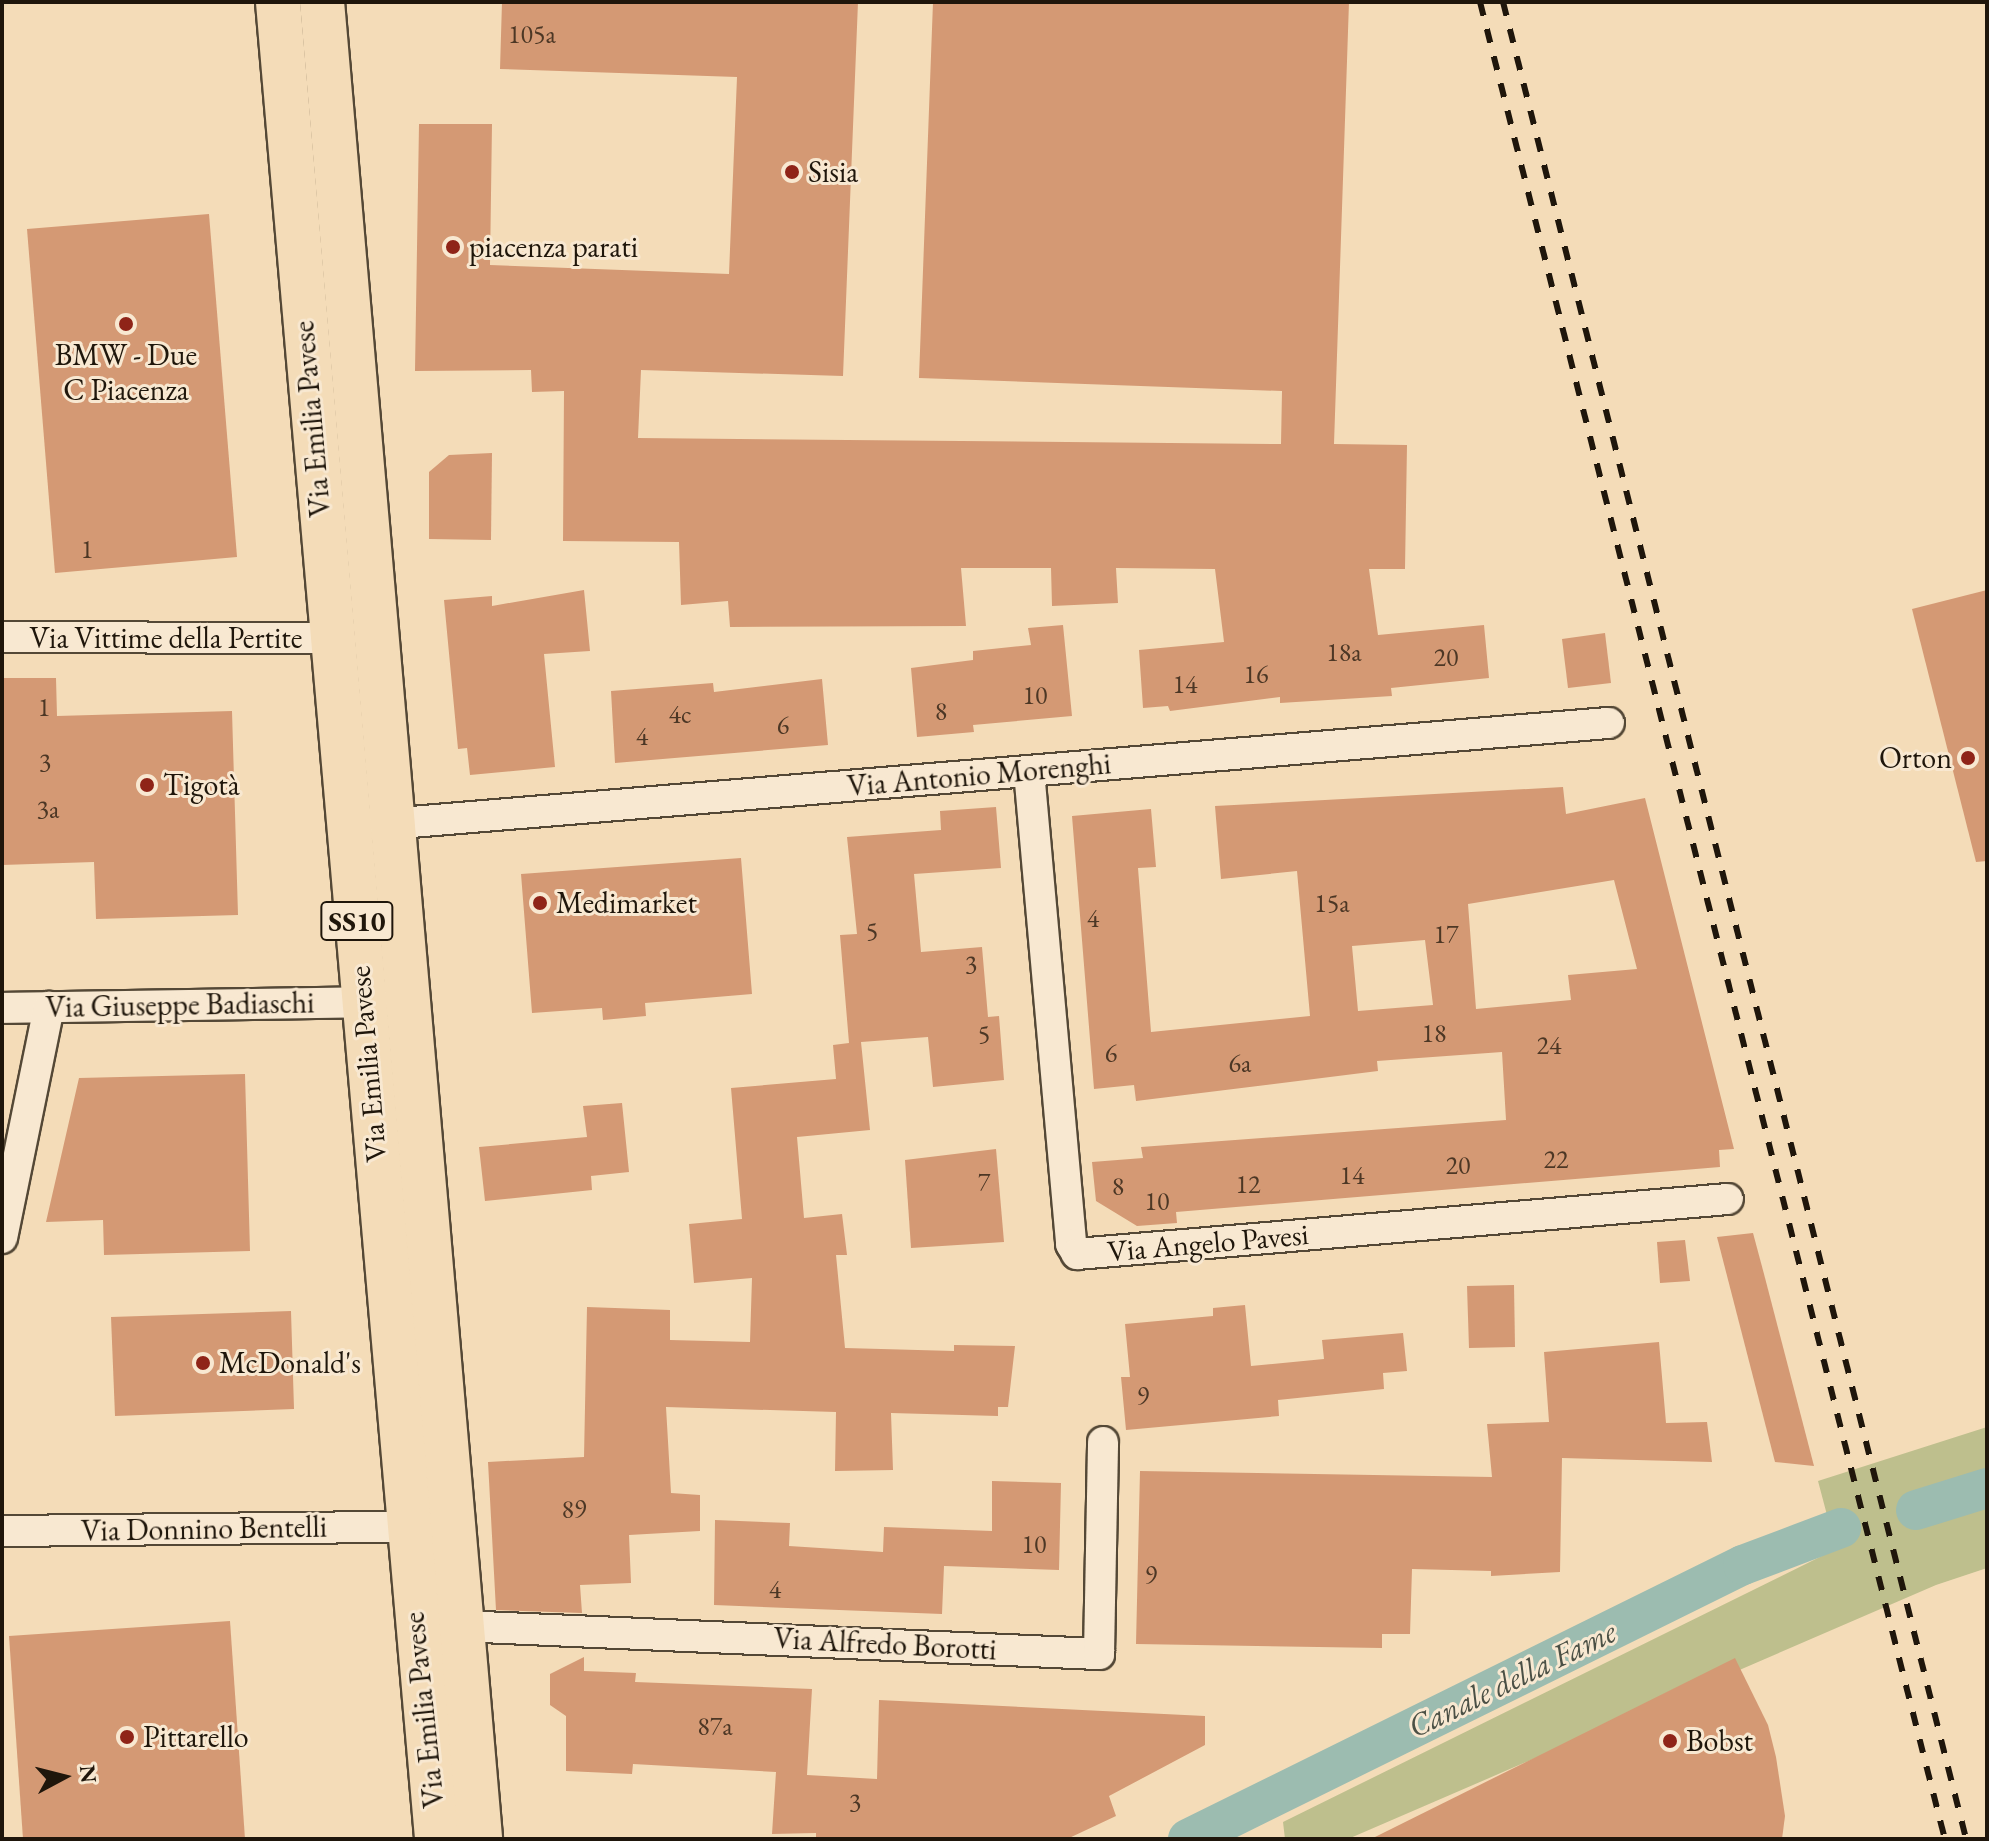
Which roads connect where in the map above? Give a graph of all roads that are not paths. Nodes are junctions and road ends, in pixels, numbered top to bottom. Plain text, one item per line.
1 (278, 2) edge
2 (322, 2) edge
3 (2, 637) edge
4 (330, 638) junction
5 (1609, 723) dead end
6 (1029, 771) junction
7 (391, 824) junction
8 (348, 827) junction
9 (386, 1002) junction
10 (49, 1007) junction
11 (2, 1008) edge
12 (1728, 1199) dead end
13 (2, 1238) edge
14 (1103, 1442) dead end
15 (407, 1527) junction
16 (2, 1531) edge
17 (459, 1626) junction
18 (437, 1839) edge
19 (480, 1839) edge

1 - 4 main road, Via Emilia Pavese / SS10
2 - 7 main road, Via Emilia Pavese / SS10
3 - 4 street, Via Vittime della Pertite
4 - 8 main road, Via Emilia Pavese / SS10
5 - 6 street, Via Antonio Morenghi
6 - 7 street, Via Antonio Morenghi
6 - 12 street, Via Angelo Pavesi
7 - 8 street, Via Antonio Morenghi
7 - 9 main road, Via Emilia Pavese / SS10
8 - 9 main road, Via Emilia Pavese / SS10
9 - 10 street, Via Giuseppe Badiaschi
9 - 15 main road, Via Emilia Pavese / SS10
9 - 17 main road, Via Emilia Pavese / SS10
10 - 11 street, Via Giuseppe Badiaschi
10 - 13 street
14 - 17 street, Via Alfredo Borotti
15 - 16 street, Via Donnino Bentelli
15 - 18 main road, Via Emilia Pavese / SS10
17 - 19 main road, Via Emilia Pavese / SS10

